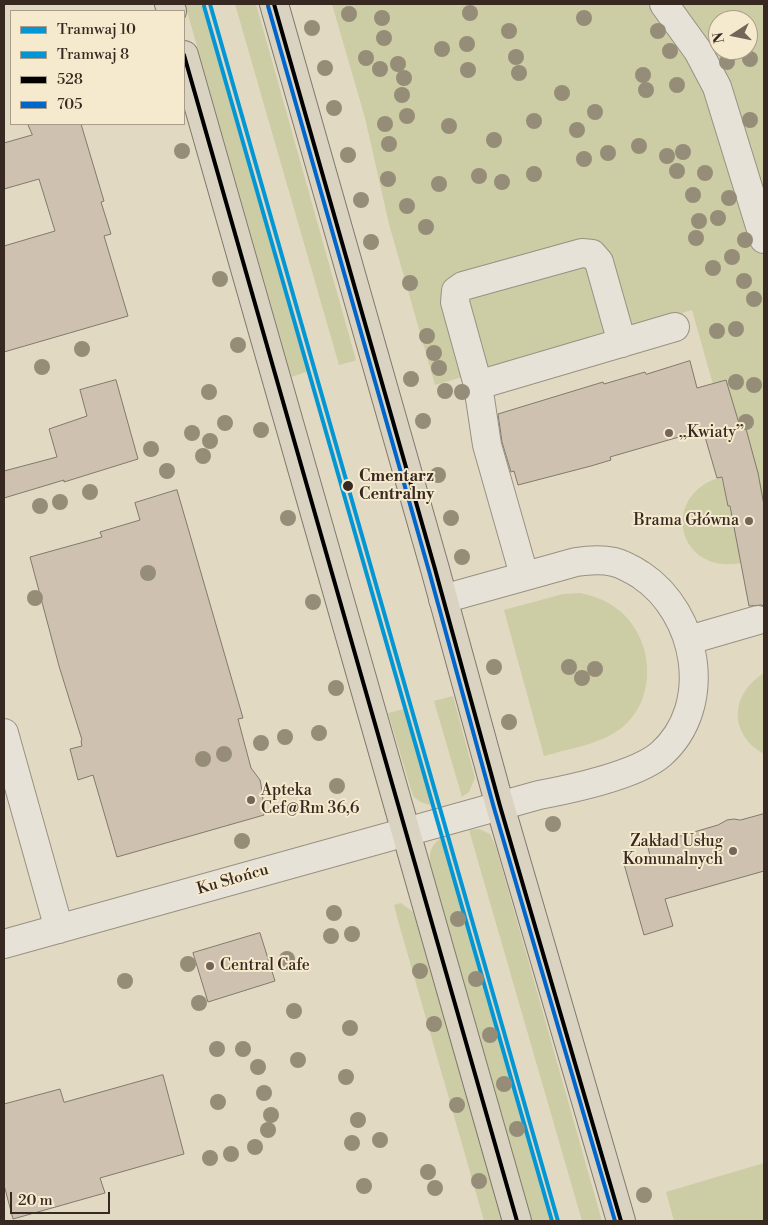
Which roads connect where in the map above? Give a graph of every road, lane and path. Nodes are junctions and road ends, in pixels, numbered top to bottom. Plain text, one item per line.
1 (274, 4) edge
2 (664, 4) edge
3 (185, 58) edge
4 (764, 239) edge
5 (675, 327) dead end
6 (622, 343) junction
7 (478, 385) junction
8 (524, 576) junction
9 (442, 599) junction
10 (758, 620) dead end
11 (689, 640) junction
12 (4, 733) edge
13 (500, 806) junction
14 (406, 832) junction
15 (60, 929) junction
16 (4, 944) edge
17 (518, 1221) edge
18 (621, 1221) edge

1 - 9 main road
2 - 4 street
3 - 14 main road
5 - 6 street
6 - 7 street
6 - 7 street
7 - 8 street
8 - 9 street, Ku Słońcu
8 - 11 street, Ku Słońcu
9 - 13 main road
10 - 11 street
11 - 13 street, Ku Słońcu
12 - 15 street
13 - 14 street, Ku Słońcu
13 - 18 main road
14 - 15 street, Ku Słońcu
14 - 17 main road
15 - 16 street, Ku Słońcu

